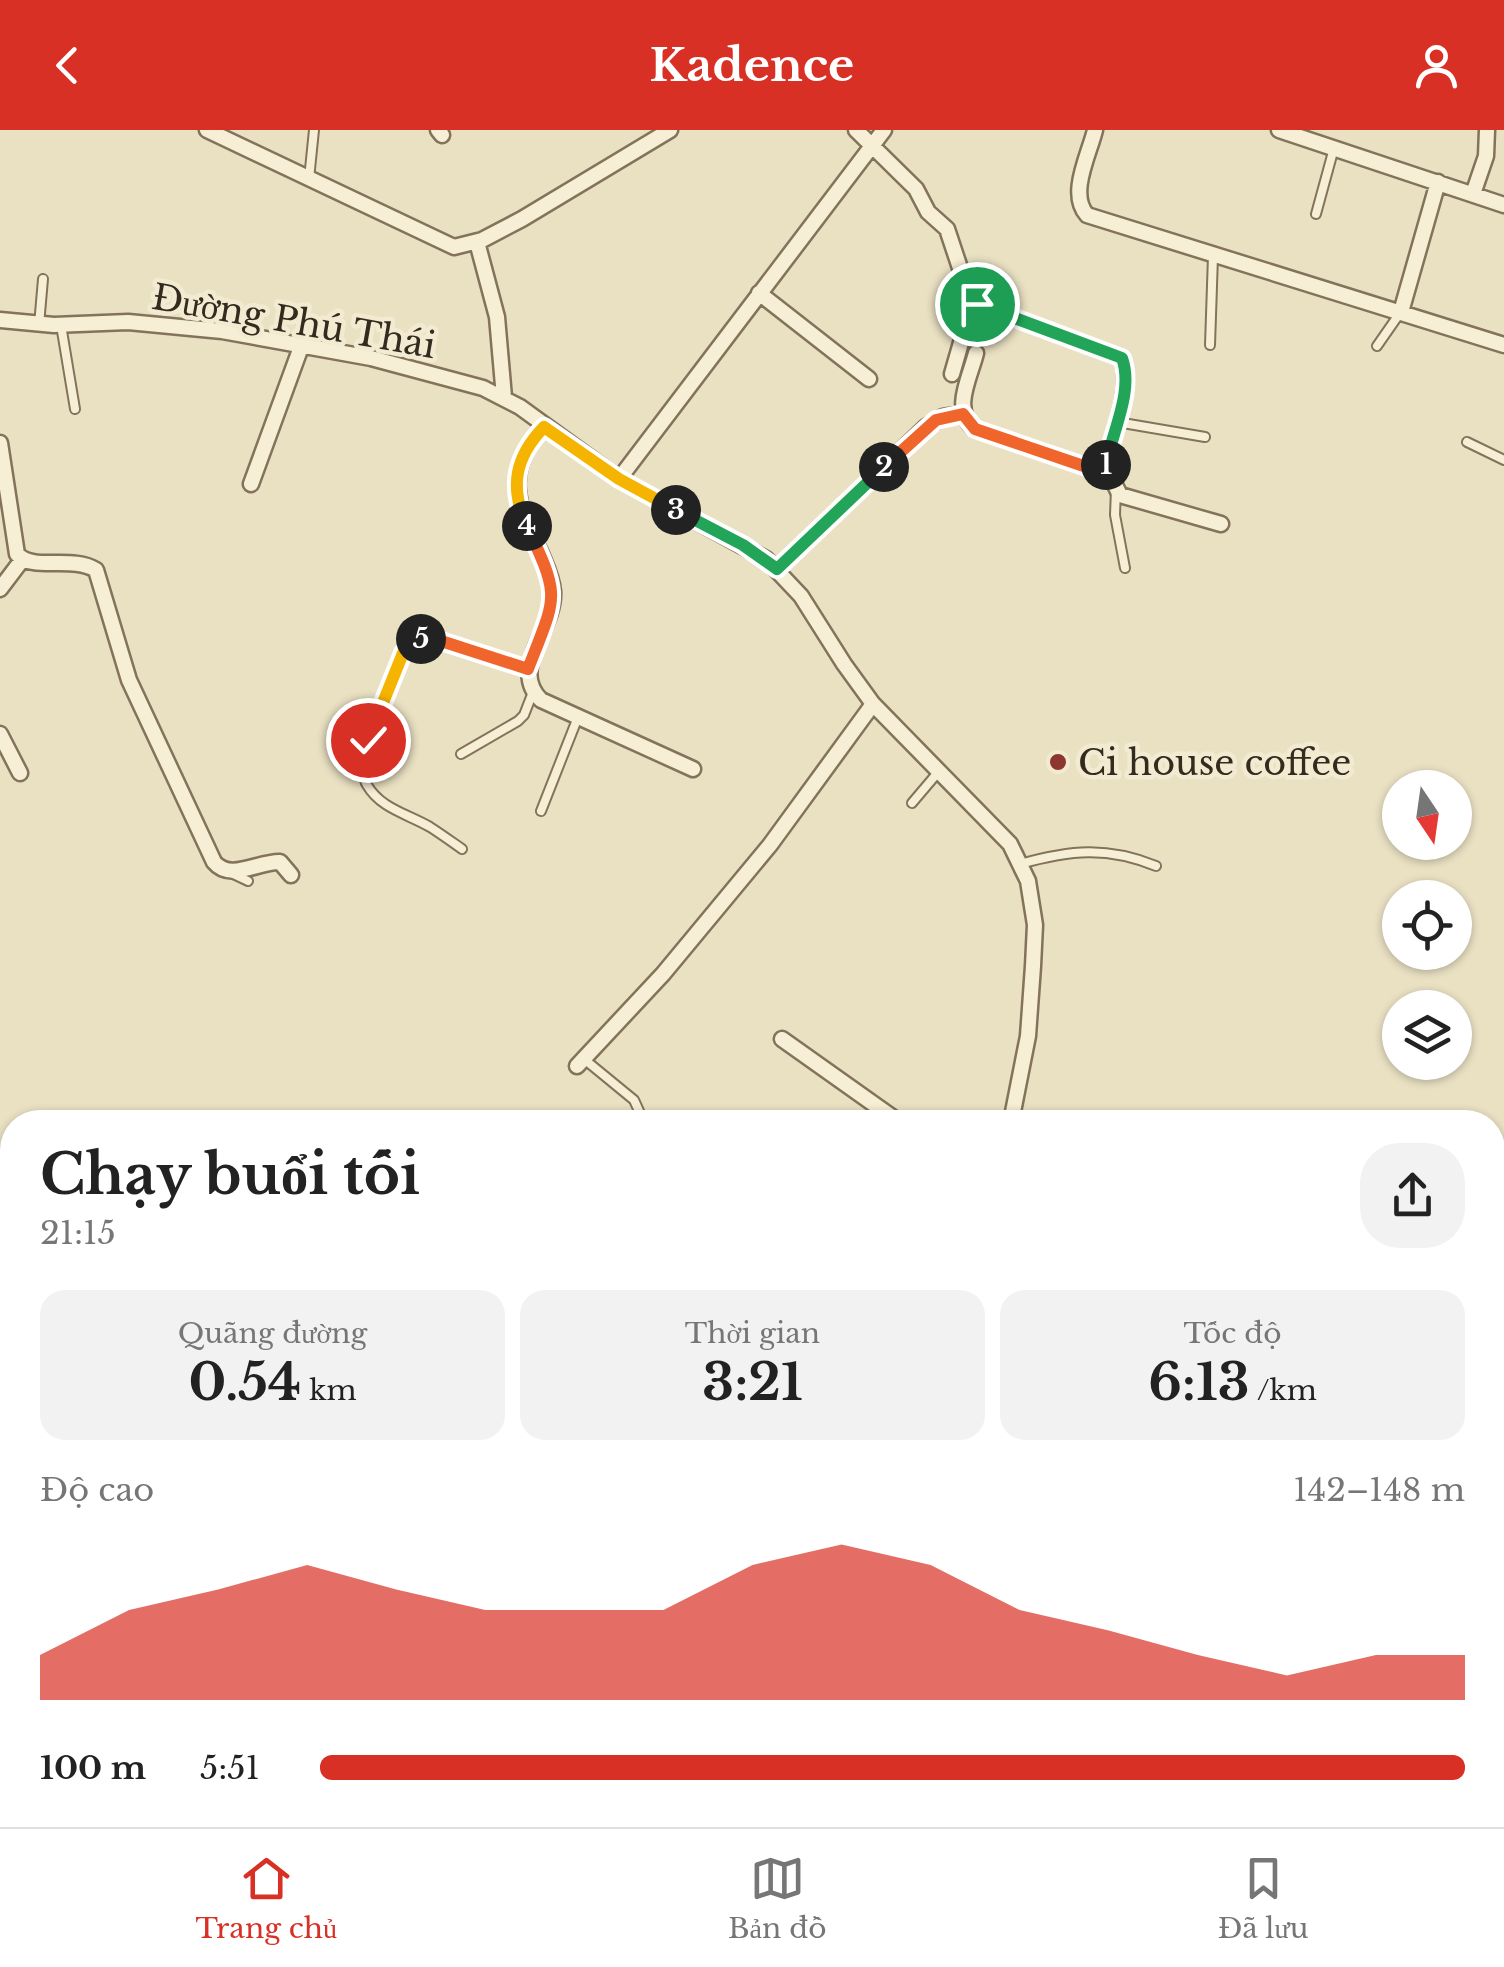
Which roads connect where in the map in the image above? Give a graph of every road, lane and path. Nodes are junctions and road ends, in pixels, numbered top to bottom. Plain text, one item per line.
1 (207, 130) edge
2 (314, 130) edge
3 (670, 130) edge
4 (856, 130) edge
5 (884, 130) edge
6 (1095, 130) edge
7 (1279, 130) edge
8 (1487, 130) edge
9 (871, 144) junction
10 (1334, 148) junction
11 (310, 179) junction
12 (1438, 182) junction
13 (1473, 194) junction
14 (1504, 204) edge
15 (1316, 214) dead end
16 (477, 242) junction
17 (1213, 256) junction
18 (43, 280) dead end
19 (760, 292) junction
20 (973, 301) junction
21 (1401, 312) junction
22 (0, 320) edge
23 (39, 325) junction
24 (61, 325) junction
25 (1210, 345) dead end
26 (1504, 345) edge
27 (1376, 346) dead end
28 (302, 347) junction
29 (976, 353) dead end
30 (952, 374) dead end
31 (868, 379) dead end
32 (504, 397) junction
33 (75, 409) dead end
34 (963, 414) junction
35 (1117, 422) junction
36 (544, 427) junction
37 (1204, 436) dead end
38 (0, 442) edge
39 (1467, 442) dead end
40 (1504, 460) edge
41 (1107, 474) junction
42 (619, 479) junction
43 (252, 484) dead end
44 (1116, 489) junction
45 (1221, 524) dead end
46 (22, 560) junction
47 (1126, 568) dead end
48 (777, 569) junction
49 (0, 589) edge
50 (528, 669) junction
51 (532, 692) junction
52 (874, 704) junction
53 (578, 717) junction
54 (0, 734) edge
55 (462, 754) dead end
56 (693, 768) dead end
57 (940, 770) junction
58 (20, 773) dead end
59 (912, 803) dead end
60 (541, 810) dead end
61 (462, 849) dead end
62 (1020, 864) junction
63 (1156, 866) dead end
64 (230, 872) junction
65 (291, 875) dead end
66 (248, 881) dead end
67 (782, 1039) dead end
68 (580, 1063) joint
69 (639, 1110) edge
70 (882, 1110) edge
71 (1013, 1110) edge

1 - 11 street
2 - 11 lane
3 - 16 street
4 - 9 street
5 - 9 street
6 - 17 street
7 - 10 street
8 - 13 street
9 - 19 street
9 - 20 street
10 - 12 street
10 - 15 lane
11 - 16 street
12 - 13 street
12 - 21 street
13 - 14 street
16 - 32 street
17 - 21 street
17 - 25 lane
18 - 23 lane
19 - 31 street
19 - 42 street
20 - 30 street
20 - 35 street
21 - 26 street
21 - 27 lane
22 - 23 street, Đường Phú Thái
23 - 24 street, Đường Phú Thái
24 - 28 street, Đường Phú Thái
24 - 33 lane
28 - 32 street, Đường Phú Thái
28 - 43 street
29 - 34 street
32 - 36 street, Đường Phú Thái
34 - 41 street
34 - 48 street
35 - 37 lane
35 - 41 street
36 - 42 street, Đường Phú Thái
36 - 50 street
38 - 46 street
39 - 40 lane
41 - 44 street
42 - 48 street, Đường Phú Thái
44 - 45 street
44 - 47 lane
46 - 49 street
46 - 64 street
48 - 52 street, Đường Phú Thái
50 - 51 street
50 - 61 lane
51 - 53 street
51 - 55 lane
52 - 57 street, Đường Phú Thái
52 - 68 street
53 - 56 street
53 - 60 lane
54 - 58 street
57 - 59 lane
57 - 62 street, Đường Phú Thái
62 - 63 lane
62 - 71 street, Đường Phú Thái
64 - 65 street
64 - 66 lane
67 - 70 street
68 - 69 lane

